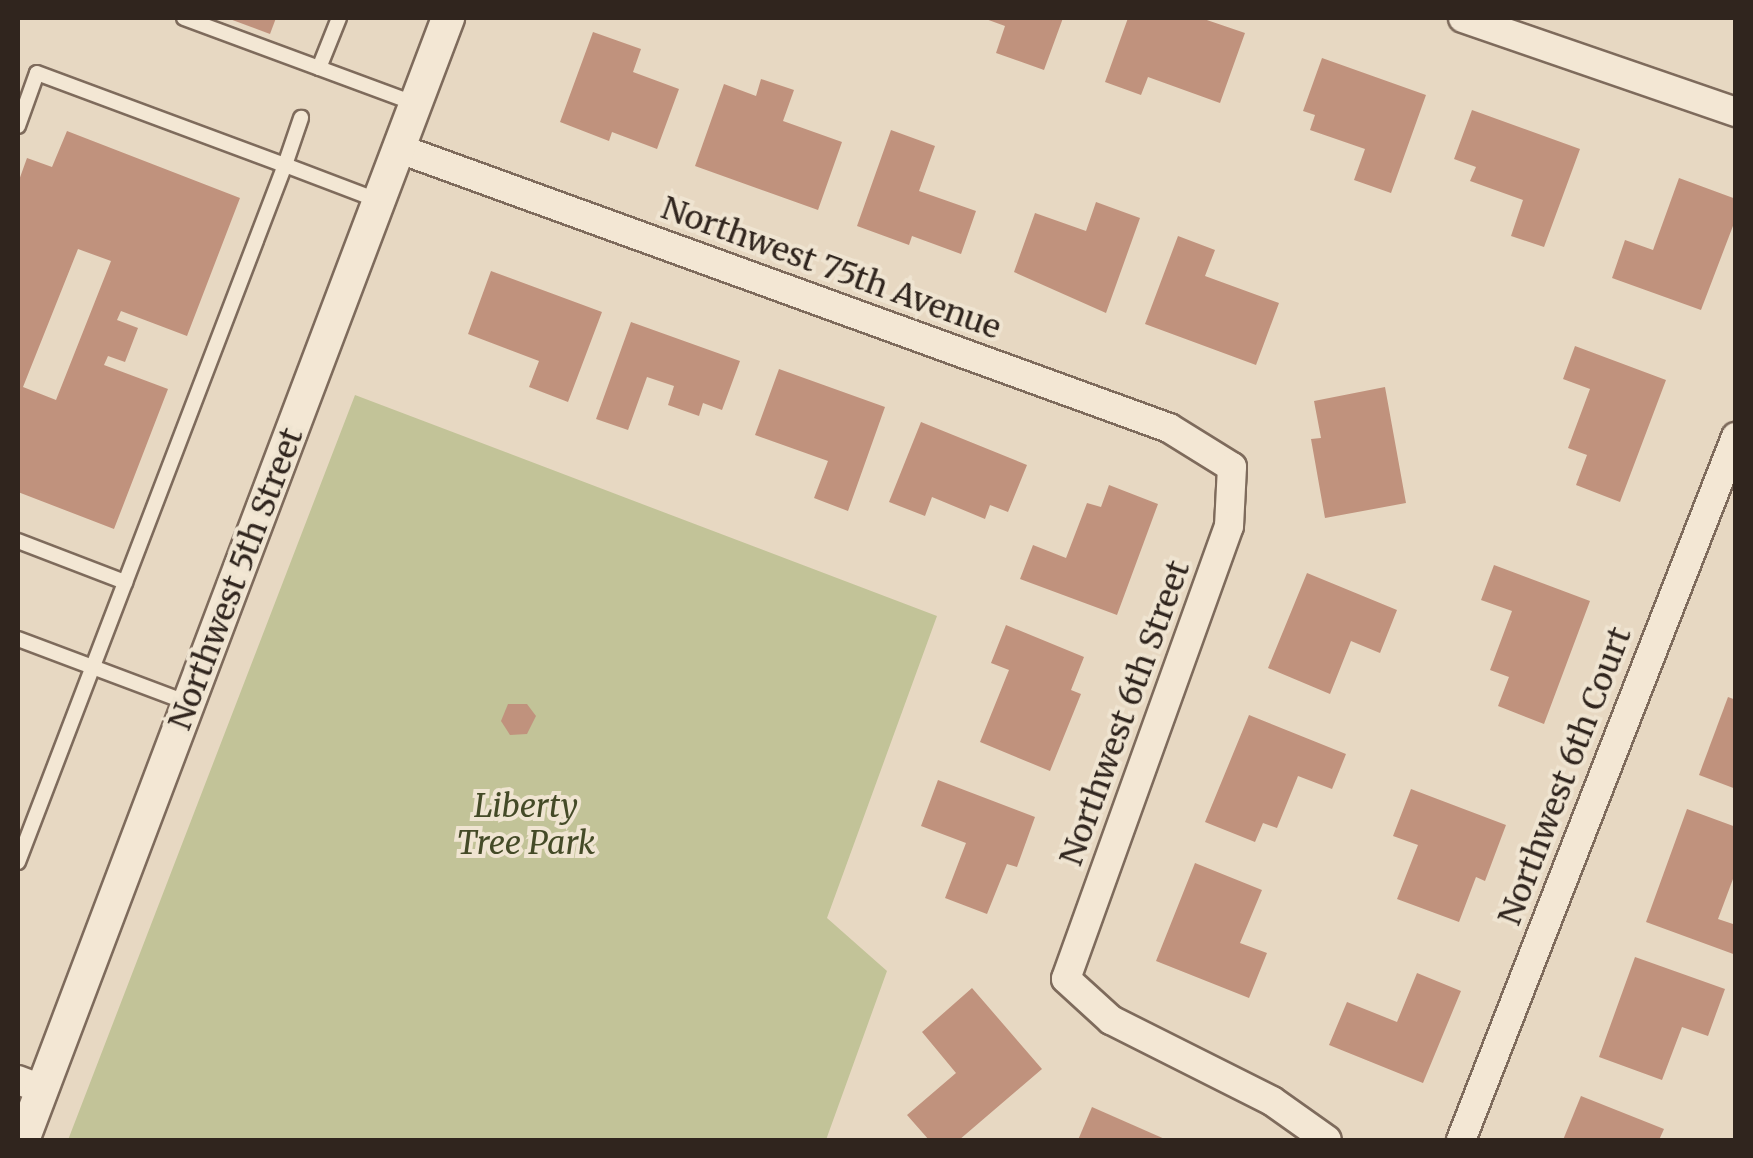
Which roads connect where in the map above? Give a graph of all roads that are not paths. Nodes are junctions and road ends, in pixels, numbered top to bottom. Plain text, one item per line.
1 (184, 18) edge
2 (338, 18) edge
3 (448, 18) edge
4 (1462, 18) edge
5 (319, 68) junction
6 (416, 104) junction
7 (1736, 112) edge
8 (302, 118) dead end
9 (18, 126) edge
10 (400, 149) junction
11 (285, 165) junction
12 (380, 201) junction
13 (1736, 437) edge
14 (1232, 466) joint
15 (18, 541) edge
16 (125, 582) junction
17 (18, 639) edge
18 (93, 666) junction
19 (189, 704) junction
20 (18, 862) edge
21 (30, 1085) edge
22 (23, 1140) edge
23 (1327, 1140) edge
24 (1461, 1140) edge

1 - 5 lane
2 - 5 lane
3 - 6 street, Northwest 5th Street
4 - 7 street
5 - 6 lane
6 - 10 street, Northwest 5th Street
8 - 11 lane
9 - 11 lane
10 - 12 street, Northwest 5th Street
10 - 14 street, Northwest 75th Avenue
11 - 12 lane
11 - 16 lane
12 - 19 street, Northwest 5th Street
13 - 24 street, Northwest 6th Court
14 - 23 street, Northwest 6th Street
15 - 16 lane
16 - 18 lane
17 - 18 lane
18 - 19 lane
18 - 20 lane
19 - 21 street, Northwest 5th Street
21 - 22 street, Northwest 5th Street

